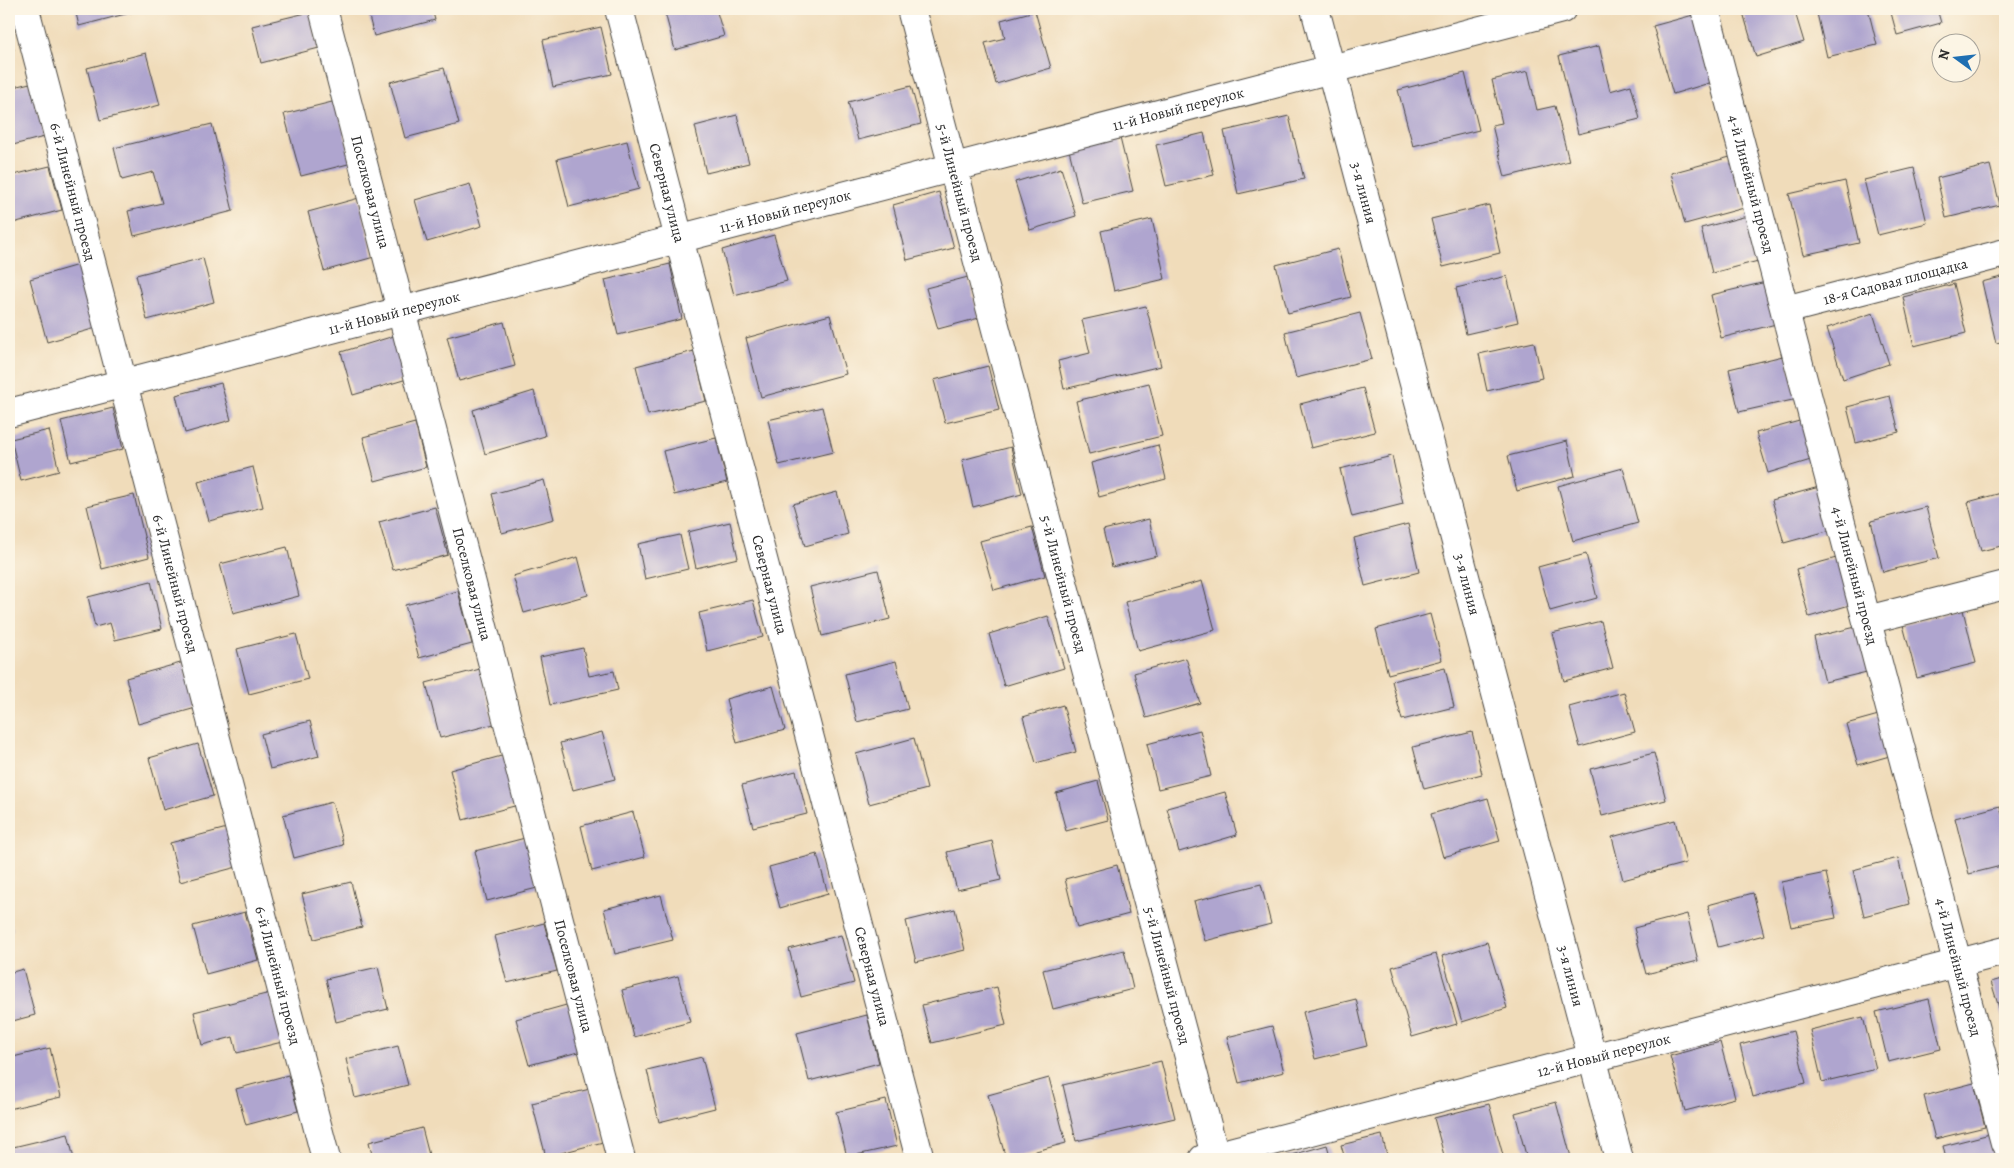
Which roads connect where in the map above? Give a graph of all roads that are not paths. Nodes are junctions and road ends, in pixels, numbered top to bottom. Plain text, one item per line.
1 (25, 9) edge
2 (323, 9) edge
3 (619, 9) edge
4 (911, 9) edge
5 (1314, 9) edge
6 (1562, 9) edge
7 (1706, 9) edge
8 (1330, 69) junction
9 (953, 167) junction
10 (679, 238) junction
11 (2005, 253) edge
12 (1785, 310) junction
13 (401, 311) junction
14 (123, 383) junction
15 (9, 412) edge
16 (2005, 584) edge
17 (1867, 620) junction
18 (2005, 951) edge
19 (1958, 963) junction
20 (1593, 1058) junction
21 (2005, 1143) edge
22 (1211, 1158) edge
23 (326, 1159) edge
24 (621, 1159) edge
25 (920, 1159) edge
26 (1619, 1159) edge

1 - 14 street, 6-й Линейный проезд
2 - 13 street, Поселковая улица
3 - 10 street, Северная улица
4 - 9 street, 5-й Линейный проезд
5 - 8 street, 3-я линия
6 - 8 street, 11-й Новый переулок
7 - 12 street, 4-й Линейный проезд
8 - 9 street, 11-й Новый переулок
8 - 20 street, 3-я линия
9 - 10 street, 11-й Новый переулок
9 - 22 street, 5-й Линейный проезд
10 - 13 street, 11-й Новый переулок
10 - 25 street, Северная улица
11 - 12 street, 18-я Садовая площадка
12 - 17 street, 4-й Линейный проезд
13 - 14 street, 11-й Новый переулок
13 - 24 street, Поселковая улица
14 - 15 street, 11-й Новый переулок
14 - 23 street, 6-й Линейный проезд
16 - 17 street
17 - 19 street, 4-й Линейный проезд
18 - 19 street, 12-й Новый переулок
19 - 20 street, 12-й Новый переулок
19 - 21 street, 4-й Линейный проезд
20 - 22 street, 12-й Новый переулок
20 - 26 street, 3-я линия

